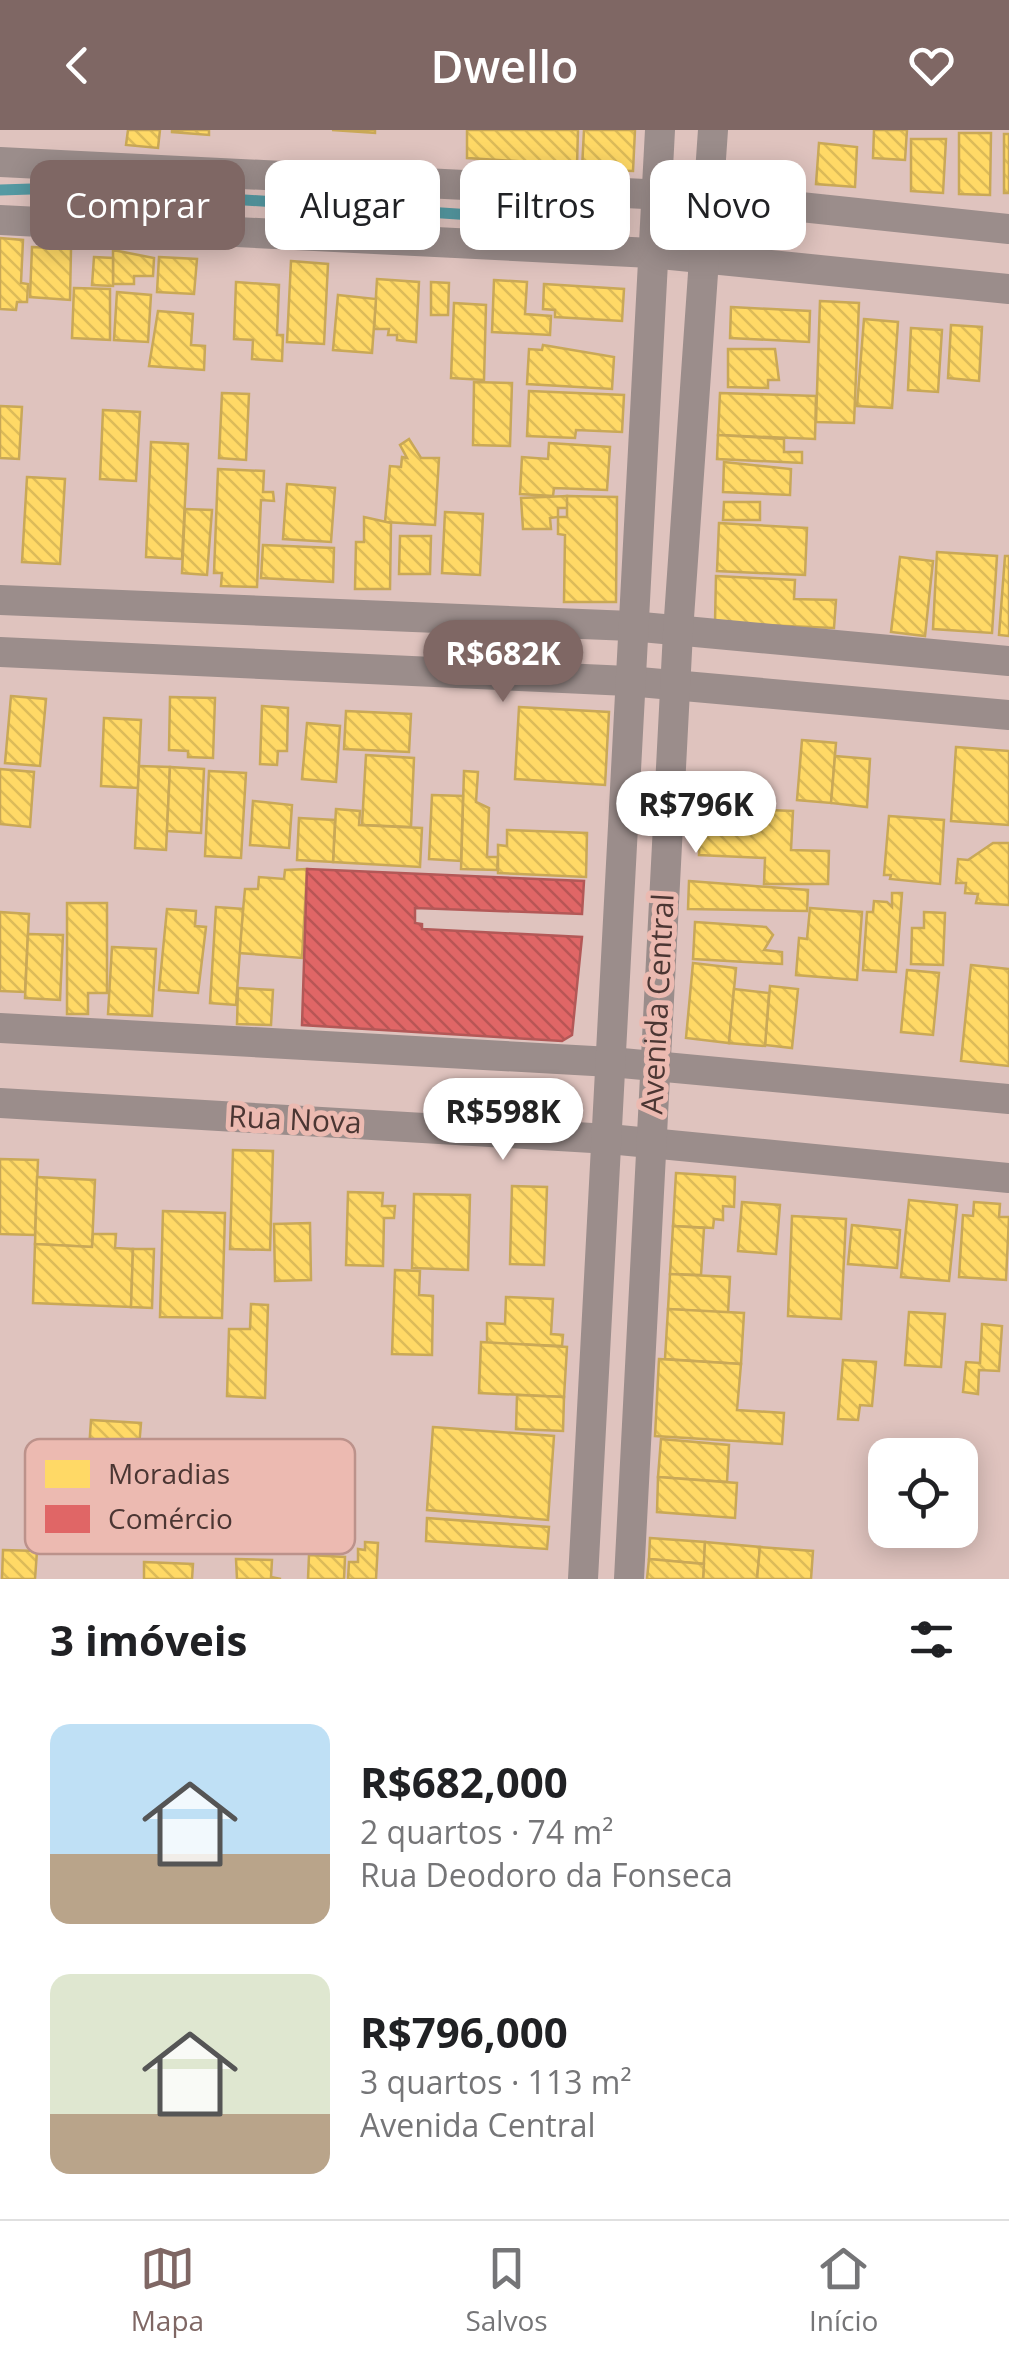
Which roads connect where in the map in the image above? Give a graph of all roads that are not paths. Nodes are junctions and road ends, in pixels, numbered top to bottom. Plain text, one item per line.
1 (660, 130) edge
2 (713, 130) edge
3 (658, 160) edge
4 (710, 160) edge
5 (0, 162) edge
6 (650, 195) edge
7 (806, 207) edge
8 (0, 220) edge
9 (1009, 230) edge
10 (651, 250) edge
11 (704, 250) edge
12 (651, 253) junction
13 (704, 259) junction
14 (1009, 289) edge
15 (0, 600) edge
16 (631, 626) junction
17 (678, 632) junction
18 (0, 652) edge
19 (1009, 661) edge
20 (628, 681) junction
21 (676, 686) junction
22 (1009, 715) edge
23 (0, 1028) edge
24 (611, 1062) junction
25 (654, 1065) junction
26 (1009, 1099) edge
27 (0, 1103) edge
28 (610, 1139) junction
29 (650, 1143) junction
30 (1009, 1178) edge
31 (583, 1579) edge
32 (629, 1579) edge

1 - 3 street, Avenida Central
2 - 4 street, Avenida Central
5 - 6 street
7 - 9 street
8 - 12 street
10 - 12 street, Avenida Central
11 - 13 street, Avenida Central
12 - 13 street
12 - 16 street, Avenida Central
13 - 14 street
13 - 17 street, Avenida Central
15 - 16 street
16 - 17 street
16 - 20 street, Avenida Central
17 - 19 street
17 - 21 street, Avenida Central
18 - 20 street
20 - 21 street
20 - 24 street, Avenida Central
21 - 22 street
21 - 25 street, Avenida Central
23 - 24 street
24 - 25 street
24 - 28 street, Avenida Central
25 - 26 street
25 - 29 street, Avenida Central
27 - 28 street, Rua Nova
28 - 29 street, Rua Nova
28 - 31 street, Avenida Central
29 - 30 street, Rua Nova
29 - 32 street, Avenida Central

